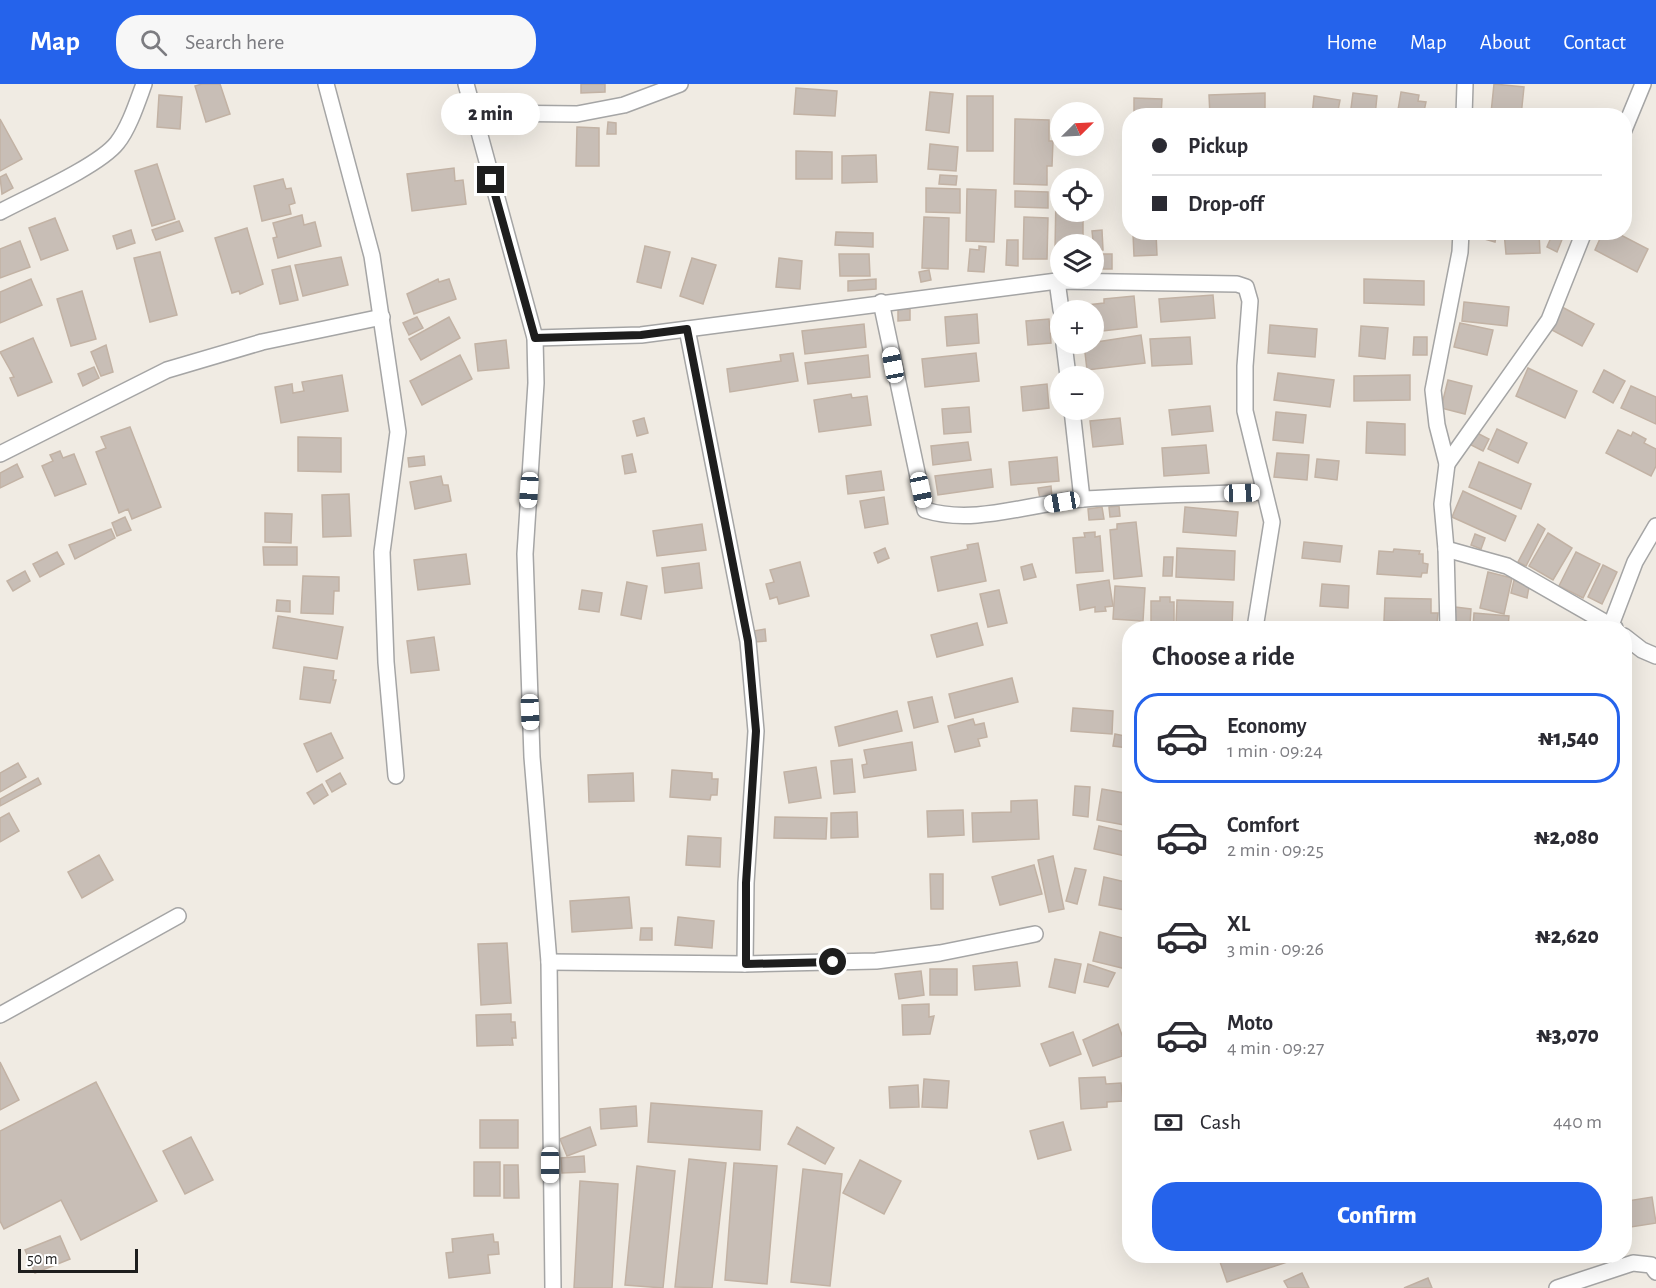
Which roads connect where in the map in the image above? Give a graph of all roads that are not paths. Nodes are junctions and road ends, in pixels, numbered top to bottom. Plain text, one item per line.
1 (144, 84) edge
2 (326, 84) edge
3 (466, 84) edge
4 (680, 84) edge
5 (1465, 84) edge
6 (1643, 84) edge
7 (1464, 108) edge
8 (1632, 111) edge
9 (472, 113) junction
10 (0, 212) edge
11 (1461, 240) edge
12 (1581, 240) edge
13 (1050, 282) edge
14 (1104, 282) edge
15 (881, 302) junction
16 (382, 317) junction
17 (687, 329) junction
18 (535, 338) junction
19 (1073, 420) edge
20 (0, 454) edge
21 (1447, 464) junction
22 (1264, 492) junction
23 (1082, 499) junction
24 (1656, 526) edge
25 (1446, 549) junction
26 (1256, 621) edge
27 (1448, 621) edge
28 (1603, 621) edge
29 (1615, 621) edge
30 (1632, 642) edge
31 (1656, 656) edge
32 (396, 776) dead end
33 (178, 916) dead end
34 (1035, 934) dead end
35 (549, 962) junction
36 (746, 964) junction
37 (0, 1015) edge
38 (1656, 1272) edge
39 (552, 1288) edge
40 (1557, 1288) edge

1 - 10 street
2 - 16 street
3 - 9 street
4 - 9 street
5 - 7 street
6 - 8 street
9 - 18 street
11 - 21 street
12 - 21 street
13 - 15 street
14 - 22 street
15 - 17 street
15 - 23 street
16 - 20 street
16 - 32 street
17 - 18 street
17 - 36 street
18 - 35 street
19 - 23 street
21 - 25 street
22 - 23 street
22 - 26 street
24 - 29 street
25 - 27 street
25 - 28 street
30 - 31 street
33 - 37 street
34 - 36 street
35 - 36 street
35 - 39 street
38 - 40 street

